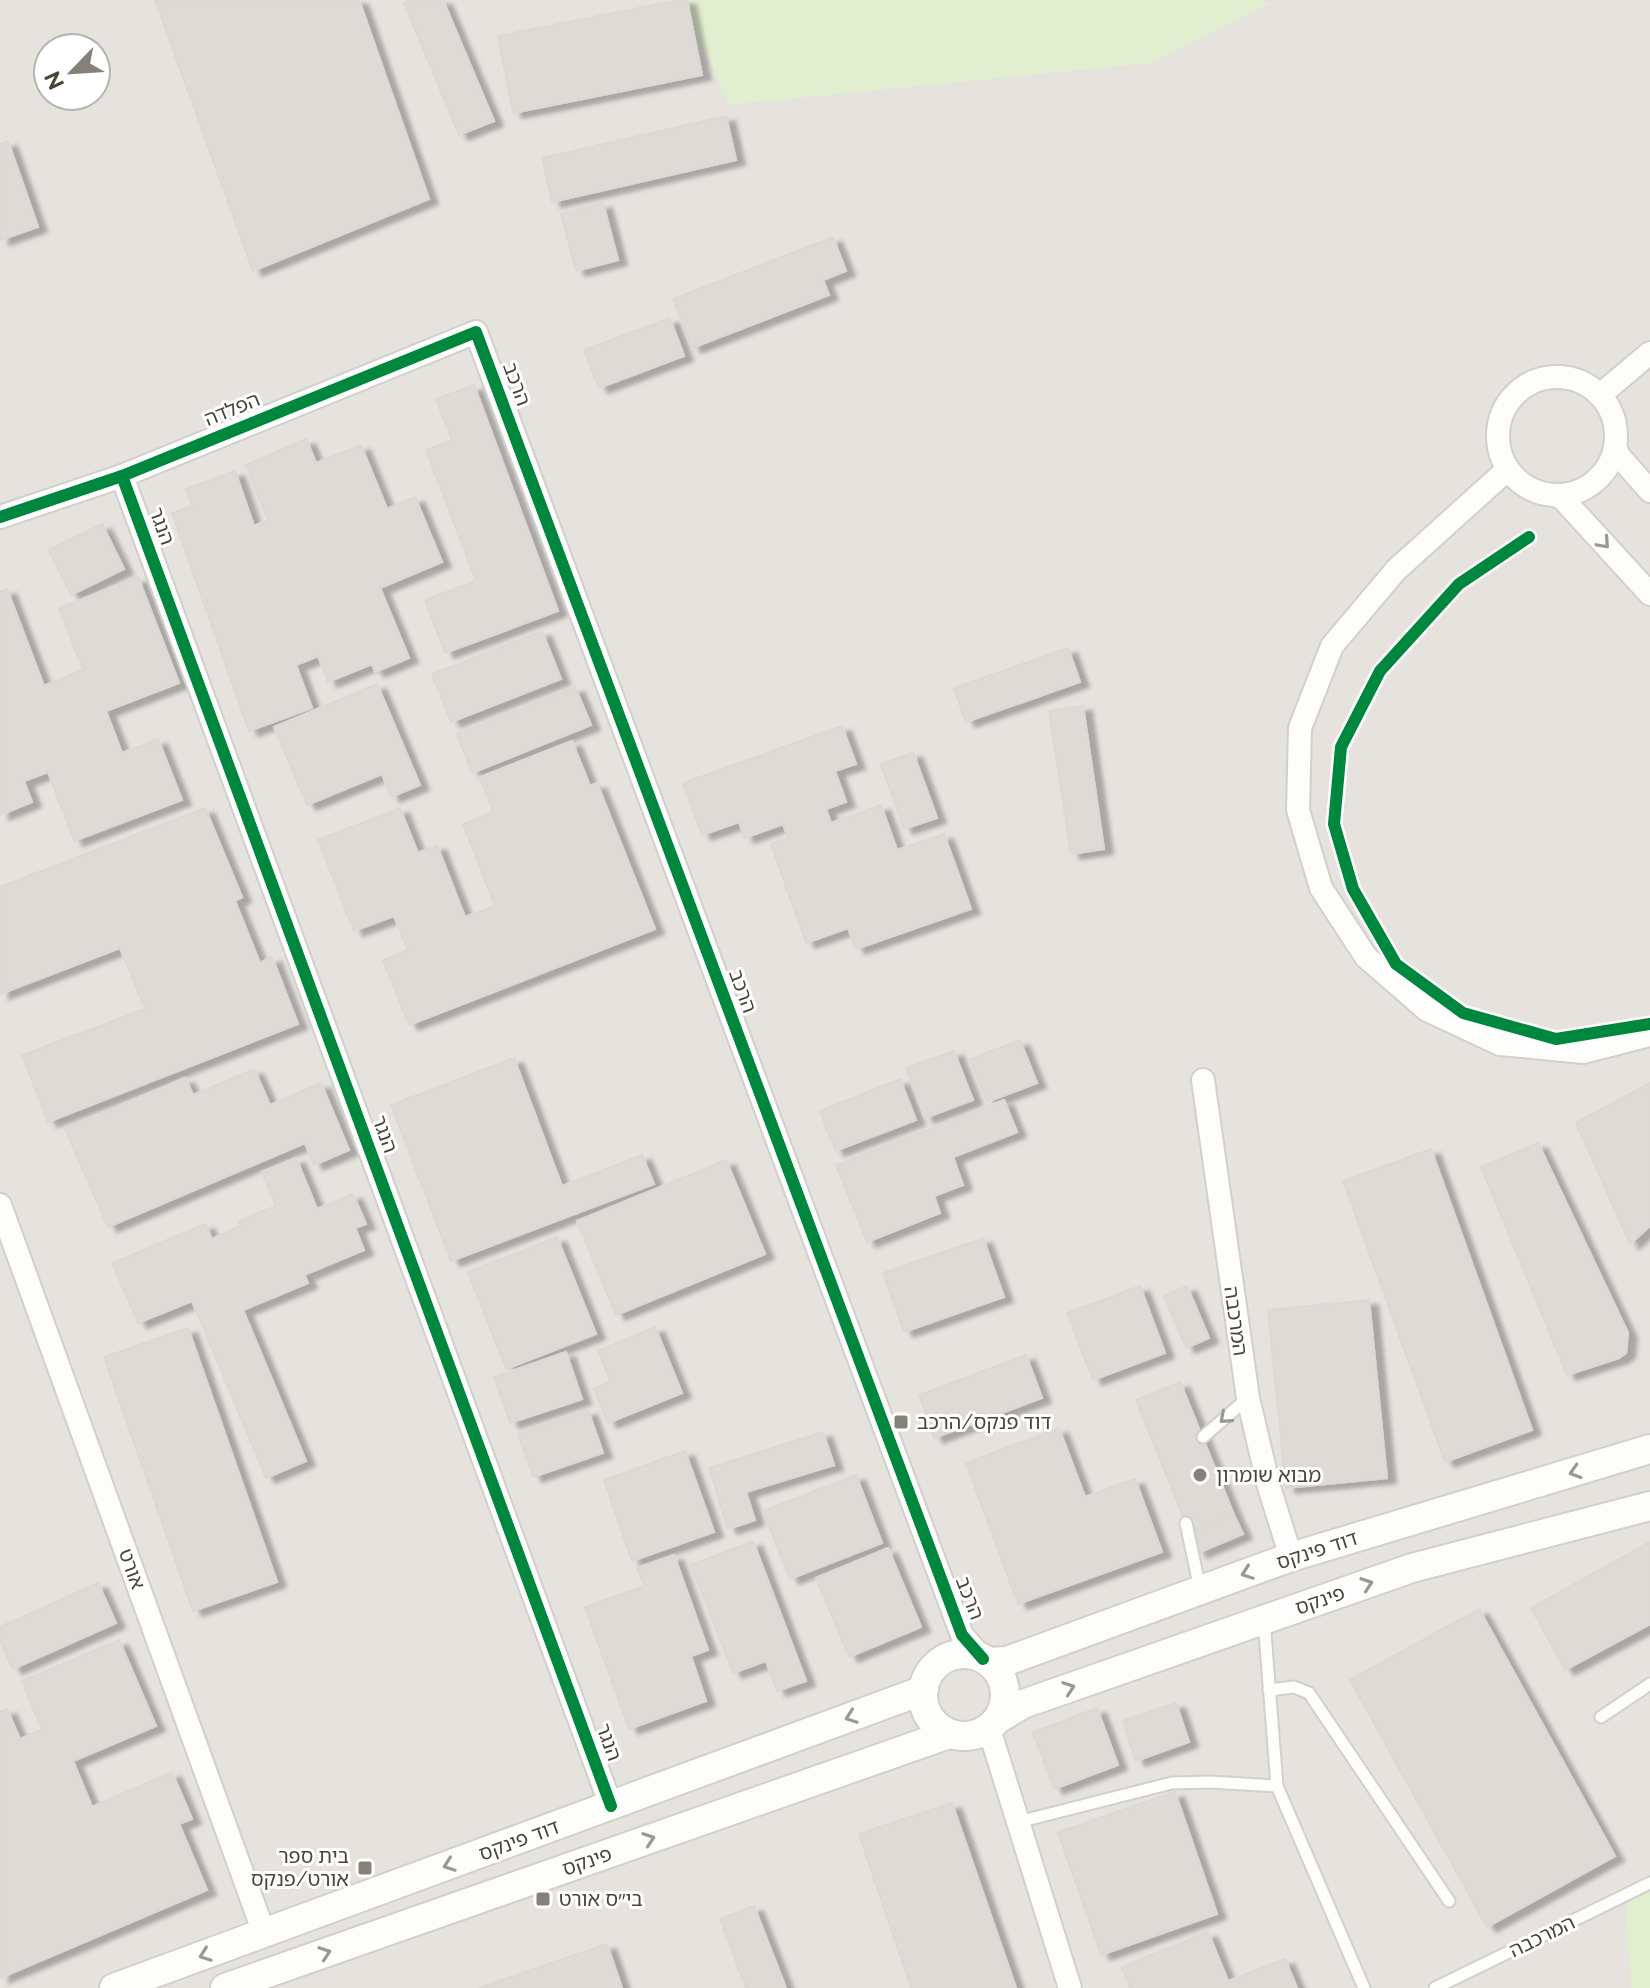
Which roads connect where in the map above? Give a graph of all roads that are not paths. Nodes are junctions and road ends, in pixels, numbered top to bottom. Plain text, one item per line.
1 (476, 332) joint
2 (1650, 353) edge
3 (1600, 395) junction
4 (1615, 447) junction
5 (1508, 469) junction
6 (122, 476) junction
7 (1650, 491) edge
8 (1555, 495) junction
9 (0, 517) edge
10 (1650, 594) edge
11 (1650, 1035) edge
12 (1203, 1080) dead end
13 (0, 1205) edge
14 (1248, 1398) junction
15 (1203, 1437) dead end
16 (1650, 1449) edge
17 (1650, 1506) edge
18 (1186, 1523) dead end
19 (1291, 1557) junction
20 (1200, 1590) junction
21 (1264, 1620) junction
22 (985, 1660) junction
23 (1650, 1684) edge
24 (924, 1690) junction
25 (1269, 1690) junction
26 (1601, 1717) dead end
27 (993, 1724) junction
28 (949, 1734) junction
29 (1277, 1786) junction
30 (611, 1806) junction
31 (1018, 1822) junction
32 (1650, 1883) edge
33 (1449, 1901) dead end
34 (264, 1933) junction
35 (280, 1979) edge
36 (114, 1988) edge
37 (225, 1988) edge
38 (1070, 1988) edge
39 (1364, 1988) edge
40 (1435, 1988) edge

1 - 6 street, הפלדה
1 - 22 street, הרכב
2 - 3 street
3 - 4 street
3 - 5 street
4 - 7 street
4 - 8 street
5 - 8 street
5 - 11 street
6 - 9 street, הפלדה
6 - 30 street, הנגר
8 -> 10 street
12 - 14 street, המרכבה
13 - 34 street, אורט
14 -> 15 lane
14 - 19 street, המרכבה
16 -> 19 street, דוד פינקס
21 -> 17 street, פינקס
18 - 20 lane
19 -> 20 street, דוד פינקס
20 - 22 street, דוד פינקס
21 - 25 lane
27 -> 21 street, פינקס
22 - 24 street
22 - 27 street
23 - 26 lane
24 - 28 street
24 -> 30 street, דוד פינקס
25 - 29 lane
25 - 33 lane
27 - 28 street
27 - 31 street
35 -> 28 street, פינקס
29 - 31 lane
29 - 39 lane
30 -> 34 street, דוד פינקס
31 - 38 street
32 - 40 lane, המרכבה
34 -> 36 street, דוד פינקס
35 - 37 street, פינקס

